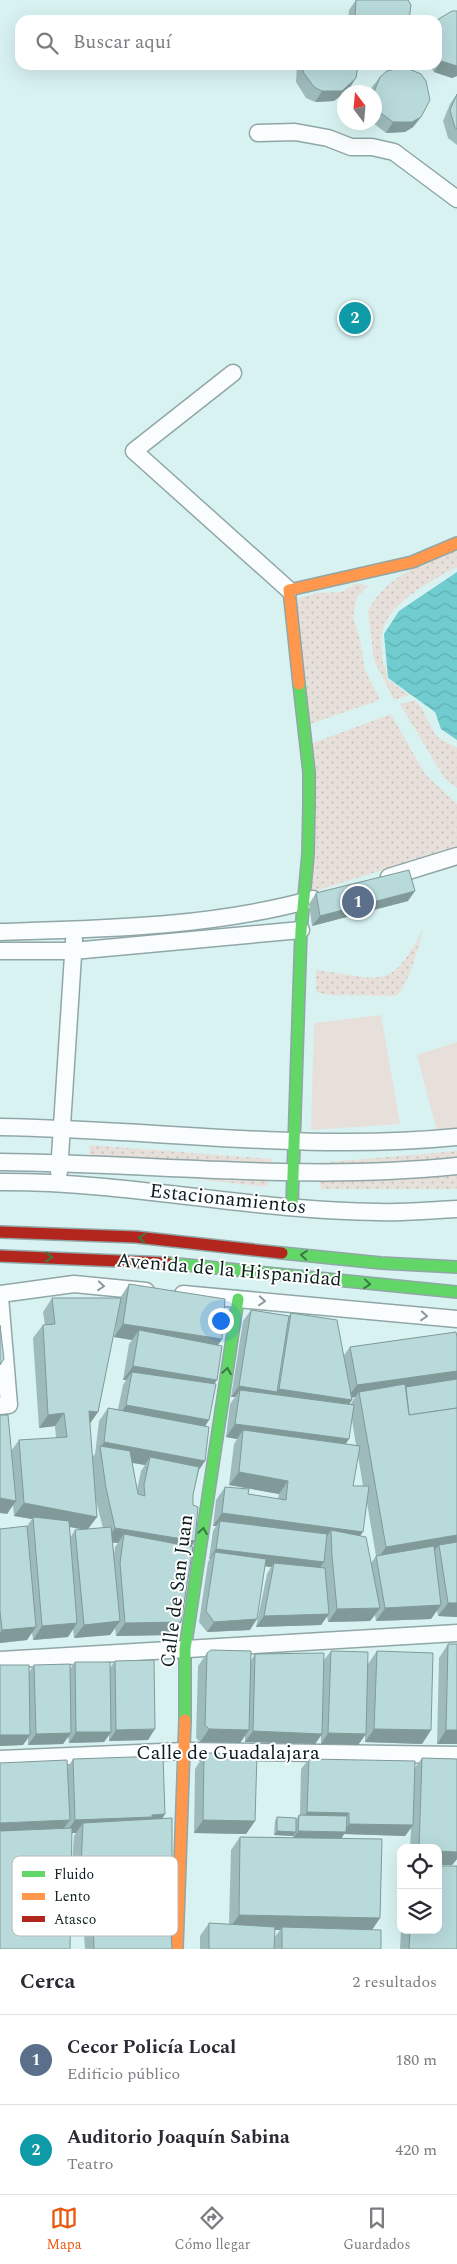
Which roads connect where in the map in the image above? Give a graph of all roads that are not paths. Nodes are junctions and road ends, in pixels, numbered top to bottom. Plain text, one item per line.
1 (258, 133) dead end
2 (457, 200) edge
3 (233, 373) dead end
4 (457, 543) edge
5 (289, 590) junction
6 (457, 856) edge
7 (375, 881) edge
8 (330, 894) edge
9 (304, 901) junction
10 (74, 930) junction
11 (301, 930) junction
12 (0, 932) edge
13 (0, 951) edge
14 (73, 951) junction
15 (0, 1127) edge
16 (62, 1129) junction
17 (457, 1137) edge
18 (294, 1142) junction
19 (0, 1162) edge
20 (60, 1163) junction
21 (457, 1166) edge
22 (293, 1174) junction
23 (0, 1182) edge
24 (59, 1184) junction
25 (292, 1206) junction
26 (457, 1209) edge
27 (0, 1232) edge
28 (0, 1256) edge
29 (457, 1267) edge
30 (457, 1292) edge
31 (0, 1294) edge
32 (0, 1297) edge
33 (238, 1299) junction
34 (457, 1320) edge
35 (0, 1406) edge
36 (457, 1633) edge
37 (185, 1649) junction
38 (0, 1660) edge
39 (185, 1751) junction
40 (457, 1755) edge
41 (0, 1759) edge
42 (178, 1924) edge
43 (178, 1936) edge
44 (177, 1949) edge

1 - 2 street
3 - 5 street
4 - 5 street
5 - 9 street
6 - 7 street
8 - 9 street
9 - 10 street
9 - 11 street
10 - 12 street
10 - 14 street
11 - 14 street
11 - 18 street
13 - 14 street
14 - 16 street
15 - 16 street
16 - 18 street
16 - 20 street
17 - 18 street
18 - 22 street
19 - 20 street
20 - 22 street
20 - 24 street
21 - 22 street
22 - 25 street
23 - 24 street, Estacionamientos
24 - 25 street, Estacionamientos
25 - 26 street, Estacionamientos
29 -> 27 street, Avenida de la Hispanidad
28 -> 30 street, Avenida de la Hispanidad
31 -> 33 street, Avenida de la Hispanidad
32 - 35 street
33 -> 34 street, Avenida de la Hispanidad
37 -> 33 street, Calle de San Juan
36 - 37 street
37 - 38 street
37 - 39 street, Calle de San Juan
39 - 40 street, Calle de Guadalajara
39 - 41 street, Calle de Guadalajara
39 - 42 street, Calle de San Juan
43 - 44 street, Calle de San Juan

